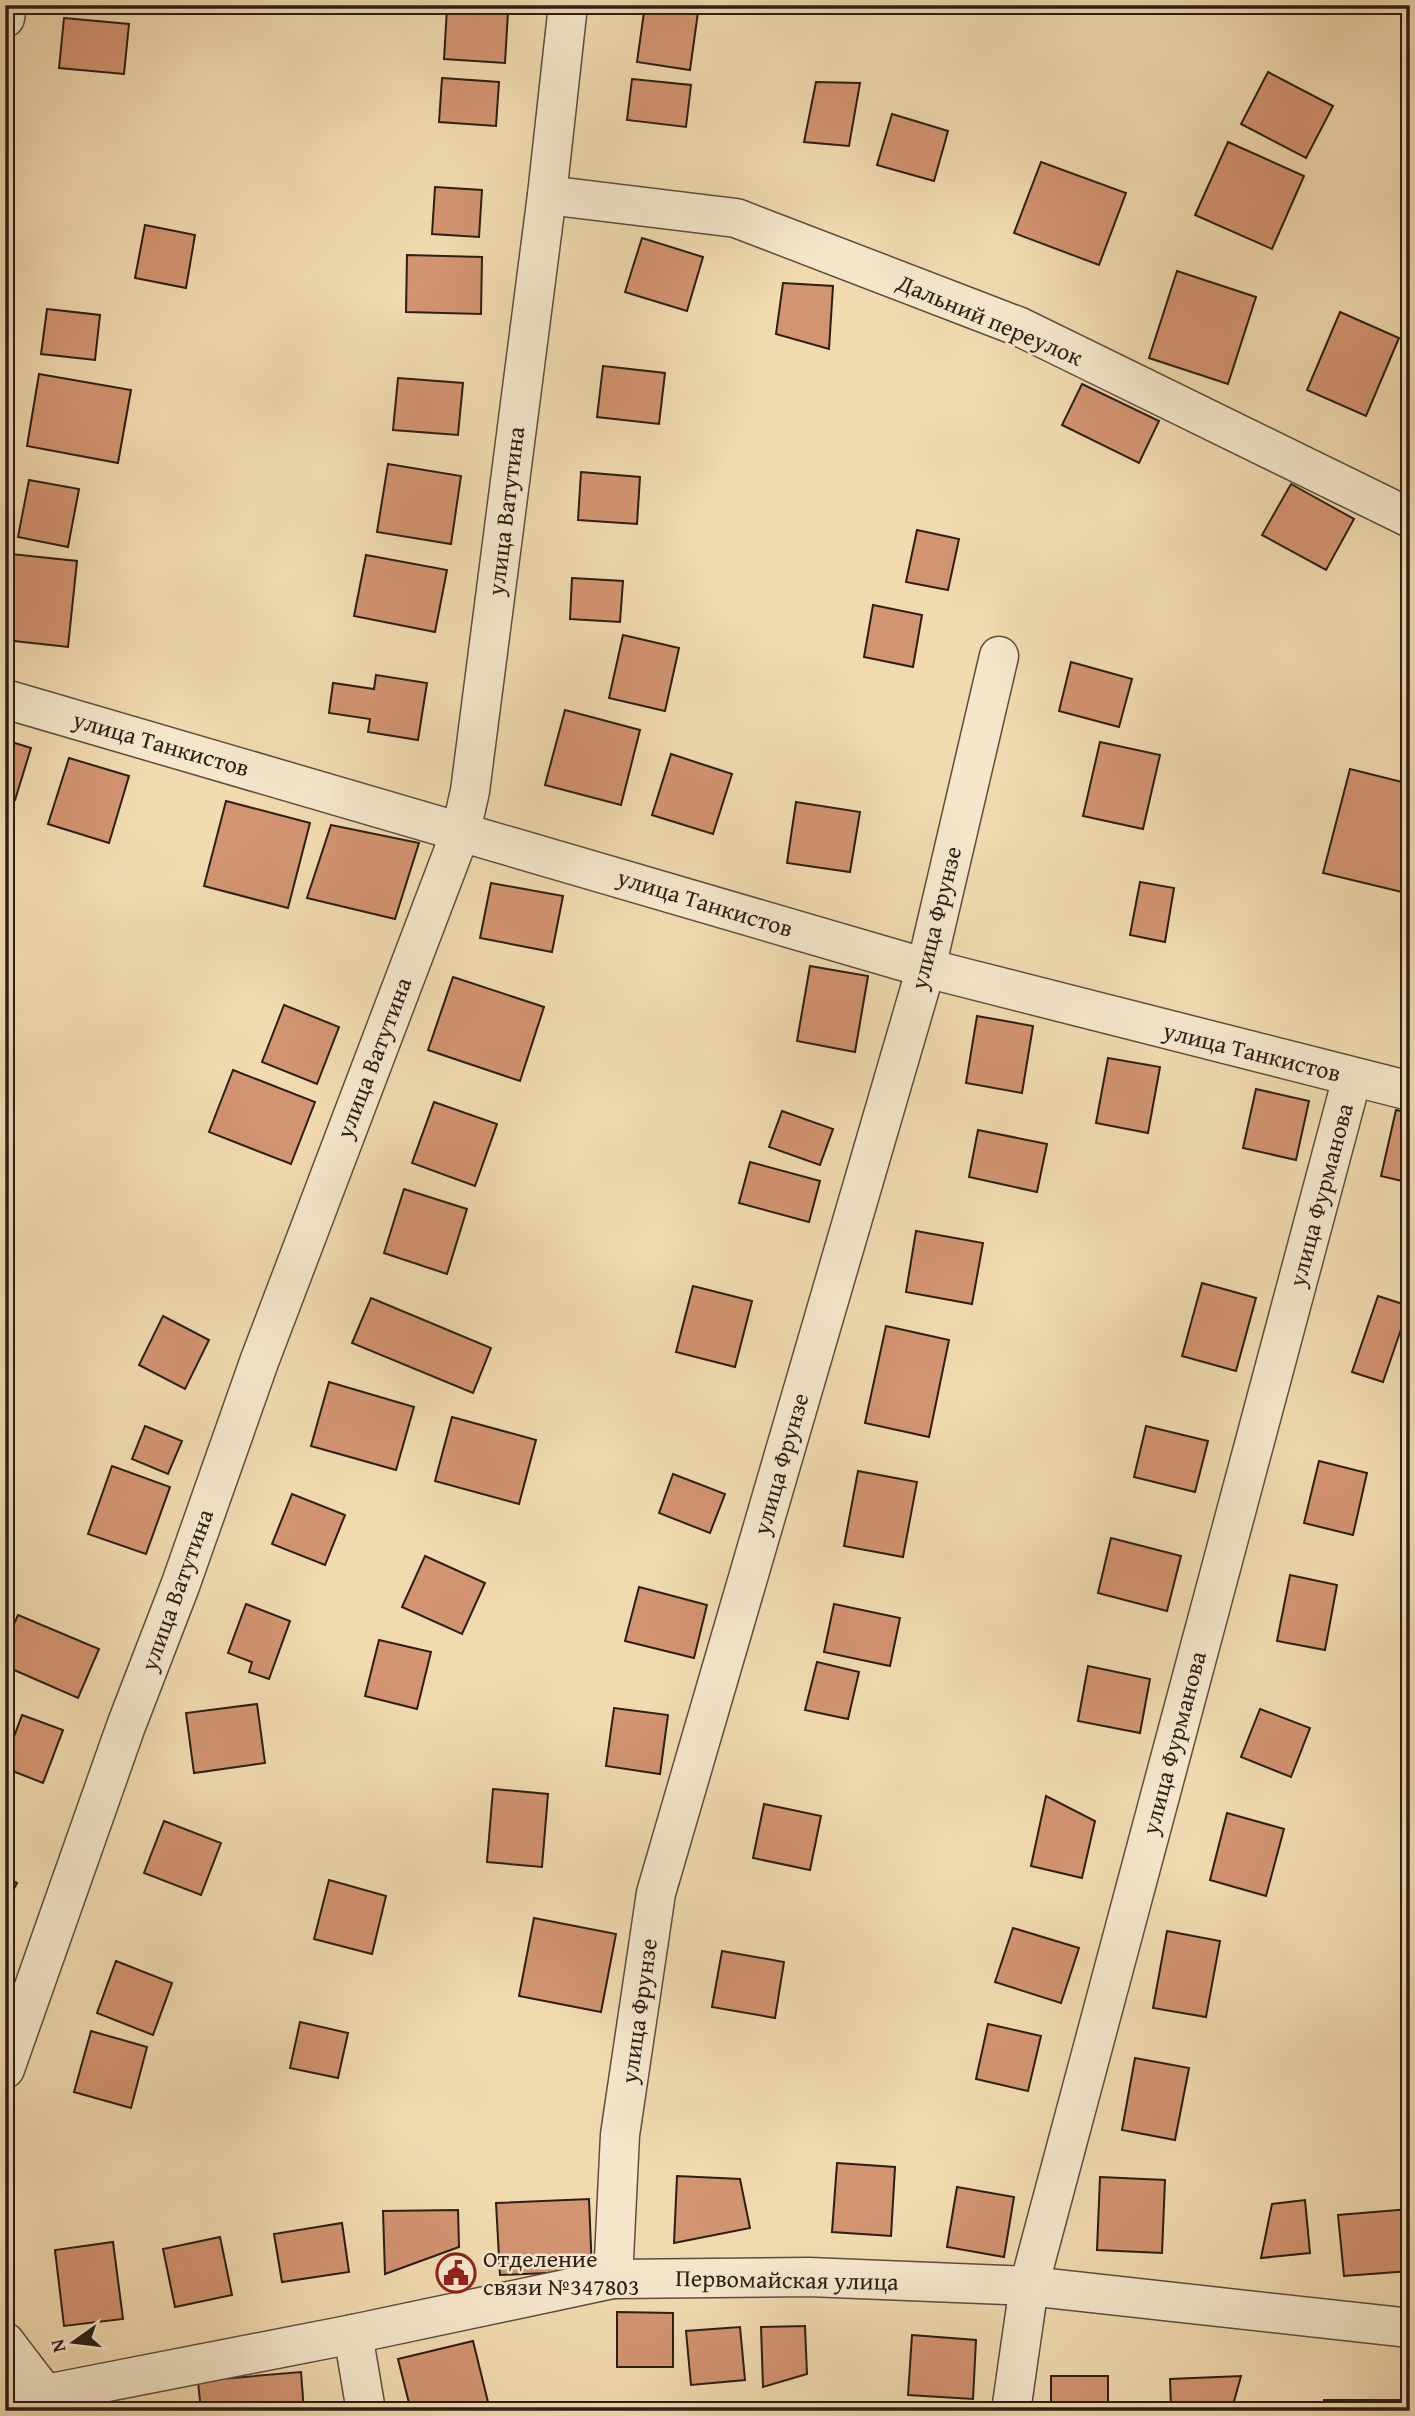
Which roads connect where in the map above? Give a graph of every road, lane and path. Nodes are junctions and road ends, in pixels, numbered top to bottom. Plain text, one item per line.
1 (7, 5) edge
2 (568, 5) edge
3 (5, 18) edge
4 (547, 195) junction
5 (1410, 518) edge
6 (999, 656) dead end
7 (5, 698) edge
8 (461, 831) junction
9 (926, 968) junction
10 (1352, 1078) junction
11 (1410, 1091) edge
12 (5, 2069) edge
13 (613, 2279) junction
14 (1029, 2286) junction
15 (1410, 2328) edge
16 (354, 2334) junction
17 (5, 2343) edge
18 (70, 2397) edge
19 (5, 2402) edge
20 (366, 2411) edge
21 (1011, 2411) edge

1 - 3 street
2 - 4 street, улица Ватутина
4 - 5 street, Дальний переулок
4 - 8 street, улица Ватутина
6 - 9 street, улица Фрунзе
7 - 8 street, улица Танкистов
8 - 9 street, улица Танкистов
8 - 12 street, улица Ватутина
9 - 10 street, улица Танкистов
9 - 13 street, улица Фрунзе
10 - 11 street, улица Танкистов
10 - 14 street, улица Фурманова
13 - 14 street, Первомайская улица
13 - 16 street, Первомайская улица
14 - 15 street, Первомайская улица
14 - 21 street, улица Фурманова
16 - 18 street, Первомайская улица
16 - 20 street
17 - 18 street
18 - 19 street, Первомайская улица

